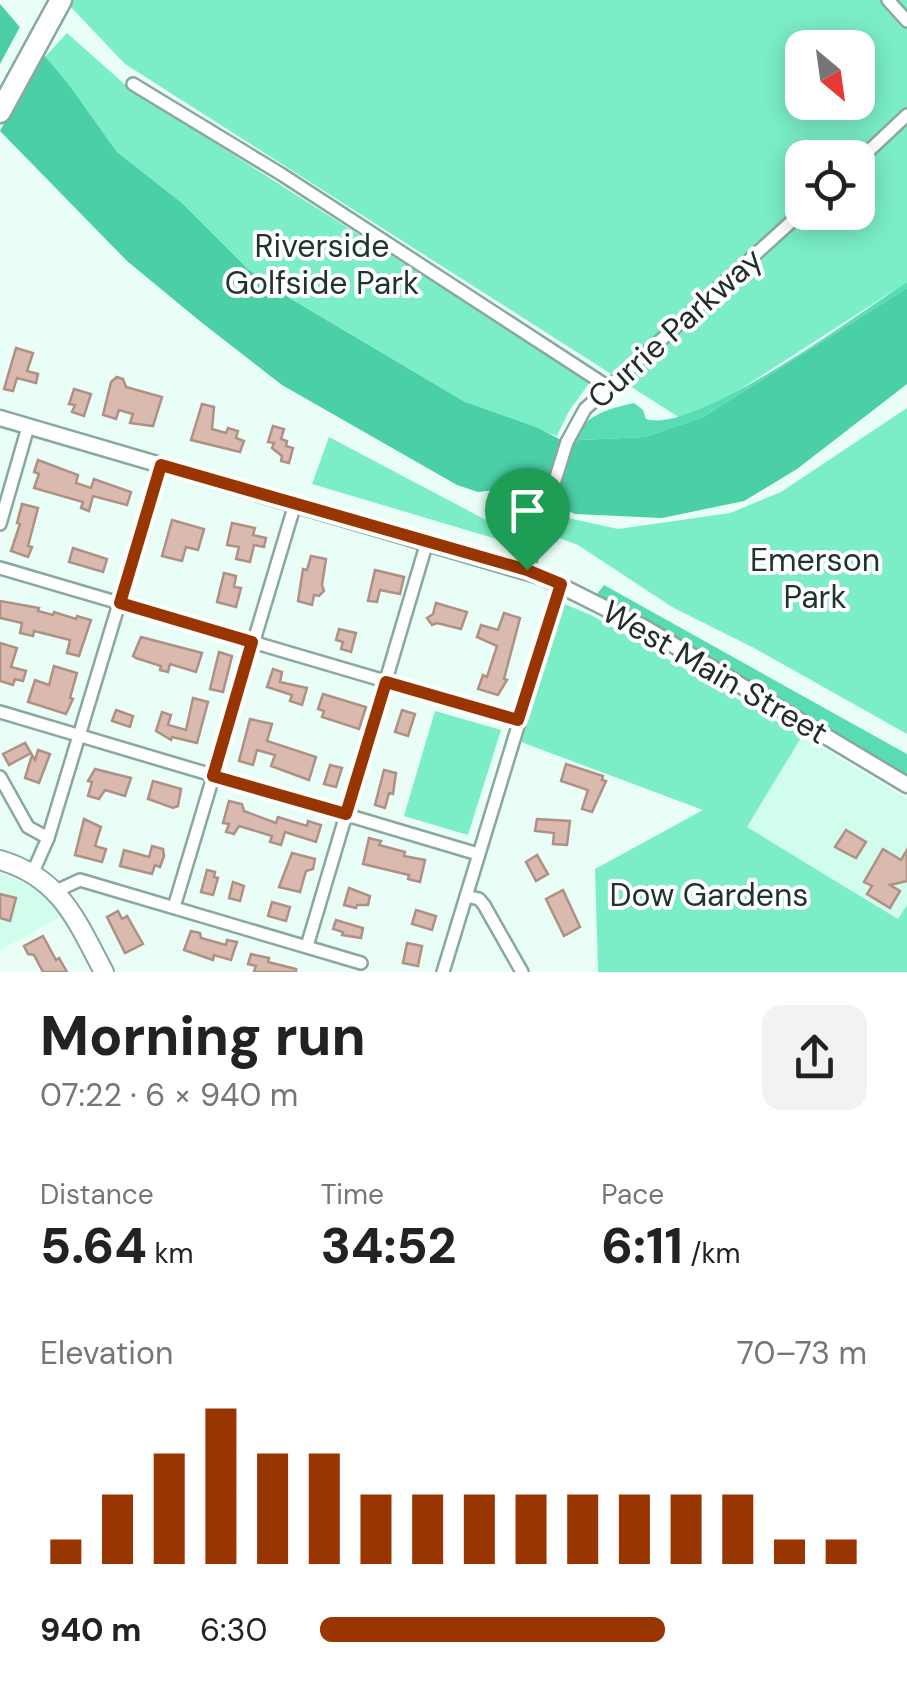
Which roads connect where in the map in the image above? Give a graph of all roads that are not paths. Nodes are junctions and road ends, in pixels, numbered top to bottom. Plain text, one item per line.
1 (45, 0) edge
2 (61, 0) edge
3 (888, 0) edge
4 (907, 22) edge
5 (0, 83) edge
6 (134, 84) dead end
7 (0, 112) edge
8 (907, 116) edge
9 (875, 145) edge
10 (785, 227) edge
11 (607, 386) junction
12 (0, 418) edge
13 (28, 426) junction
14 (161, 465) junction
15 (295, 504) junction
16 (0, 524) edge
17 (427, 542) junction
18 (0, 568) edge
19 (527, 570) junction
20 (561, 584) junction
21 (120, 603) junction
22 (252, 642) junction
23 (386, 682) junction
24 (0, 712) edge
25 (518, 720) junction
26 (80, 736) junction
27 (213, 776) junction
28 (0, 777) edge
29 (907, 785) edge
30 (346, 814) junction
31 (48, 838) junction
32 (478, 854) junction
33 (0, 860) edge
34 (33, 872) junction
35 (56, 891) junction
36 (466, 896) junction
37 (174, 907) junction
38 (307, 946) junction
39 (361, 963) dead end
40 (100, 971) edge
41 (443, 972) edge
42 (522, 972) edge

1 - 5 highway
2 - 7 highway
3 - 4 street
6 - 11 street
8 - 9 street
10 - 11 street, Currie Parkway
11 - 19 street, Currie Parkway
12 - 13 street, West Main Street
13 - 14 street, West Main Street
13 - 16 street
14 - 15 street, West Main Street
14 - 21 street
15 - 17 street, West Main Street
15 - 22 street
17 - 19 street, West Main Street
17 - 23 street
18 - 21 street
19 - 20 street, West Main Street
20 - 25 street
20 - 29 street, West Main Street
21 - 22 street
21 - 26 street
22 - 23 street
22 - 27 street
23 - 25 street
23 - 30 street
24 - 26 street
25 - 32 street
26 - 27 street
26 - 31 street
27 - 30 street
27 - 37 street
28 - 31 street
30 - 32 street
30 - 38 street
31 - 34 street
32 - 36 street
33 - 34 main road
34 - 35 main road
35 - 37 street
35 - 40 main road
36 - 41 street
36 - 42 street
37 - 38 street
38 - 39 street

